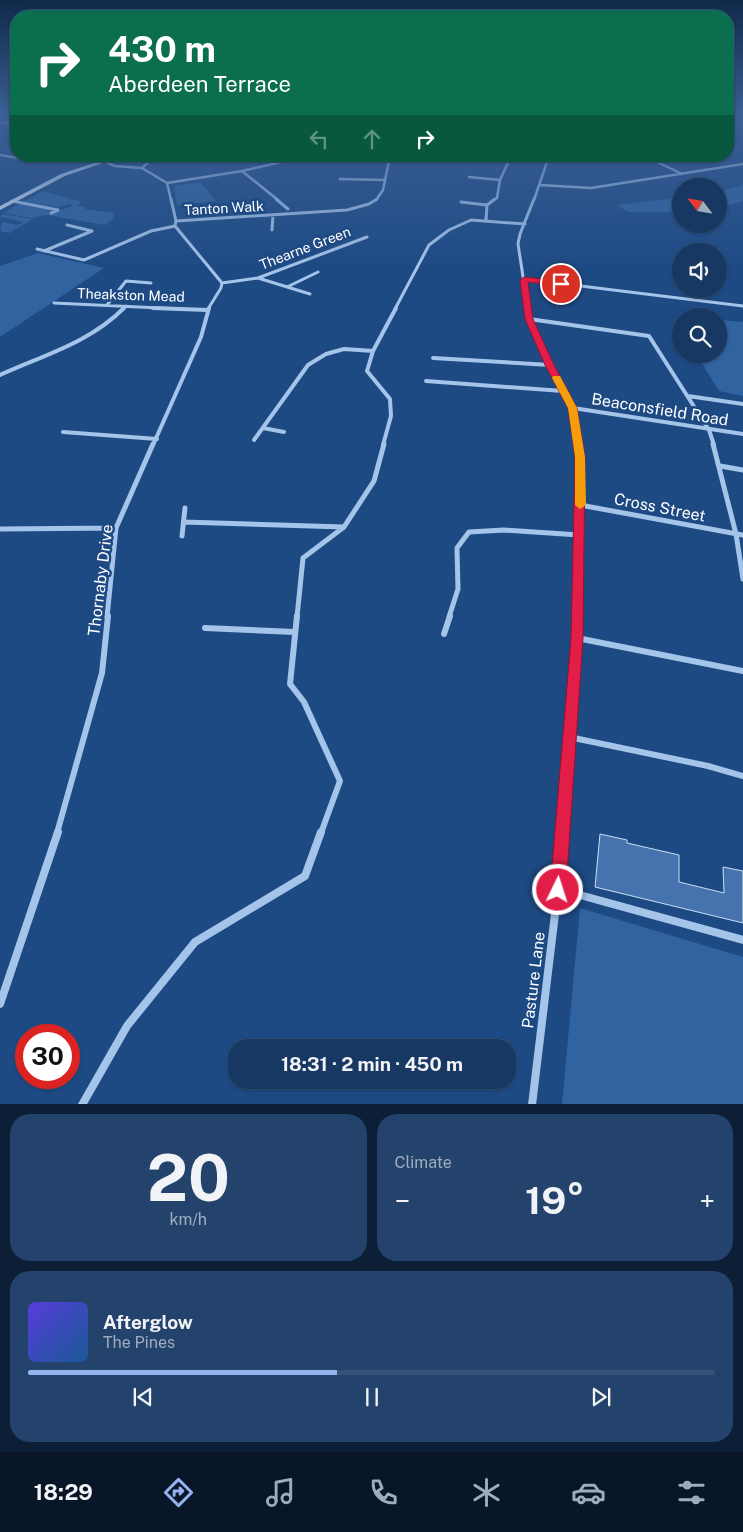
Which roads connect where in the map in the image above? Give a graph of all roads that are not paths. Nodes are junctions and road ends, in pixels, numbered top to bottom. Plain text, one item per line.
1 (90, 166) edge
2 (114, 166) edge
3 (145, 166) edge
4 (269, 166) edge
5 (388, 166) edge
6 (506, 166) edge
7 (546, 166) edge
8 (665, 166) edge
9 (734, 166) edge
10 (142, 168) junction
11 (242, 172) junction
12 (682, 174) junction
13 (470, 177) dead end
14 (340, 179) dead end
15 (385, 180) junction
16 (500, 180) junction
17 (167, 183) junction
18 (540, 185) junction
19 (12, 201) junction
20 (461, 202) dead end
21 (487, 205) junction
22 (65, 207) dead end
23 (0, 208) edge
24 (288, 209) dead end
25 (58, 210) junction
26 (51, 213) dead end
27 (273, 215) junction
28 (486, 220) junction
29 (175, 223) junction
30 (525, 224) junction
31 (67, 225) dead end
32 (272, 230) dead end
33 (367, 237) dead end
34 (37, 250) dead end
35 (43, 251) junction
36 (318, 272) dead end
37 (258, 278) junction
38 (524, 280) junction
39 (151, 282) dead end
40 (222, 283) junction
41 (287, 287) junction
42 (310, 294) dead end
43 (54, 303) dead end
44 (107, 305) junction
45 (126, 306) junction
46 (743, 306) edge
47 (207, 310) junction
48 (529, 319) junction
49 (373, 351) junction
50 (434, 358) dead end
51 (550, 365) junction
52 (0, 375) edge
53 (426, 381) dead end
54 (563, 391) junction
55 (688, 396) junction
56 (743, 404) edge
57 (573, 408) junction
58 (263, 428) junction
59 (709, 430) junction
60 (63, 432) dead end
61 (284, 432) dead end
62 (743, 434) edge
63 (157, 439) junction
64 (254, 440) dead end
65 (720, 466) junction
66 (743, 470) edge
67 (580, 505) junction
68 (184, 508) dead end
69 (184, 522) junction
70 (344, 527) junction
71 (116, 528) junction
72 (0, 530) edge
73 (736, 534) junction
74 (579, 535) junction
75 (743, 535) edge
76 (182, 536) dead end
77 (743, 579) edge
78 (205, 628) dead end
79 (295, 632) junction
80 (444, 634) dead end
81 (577, 638) junction
82 (743, 671) edge
83 (569, 737) junction
84 (743, 776) edge
85 (558, 890) junction
86 (743, 940) edge
87 (0, 1004) edge
88 (82, 1104) edge
89 (532, 1104) edge

1 - 19 street
2 - 10 street
3 - 10 street
4 - 11 street
5 - 15 street
6 - 16 street
7 - 18 street, Pasture Lane
8 - 12 street
9 - 12 street
10 - 17 street
11 - 17 street
11 - 24 street
12 - 18 street
13 - 16 street
14 - 15 street
15 - 27 street, Tanton Walk
16 - 21 street
17 - 29 street
18 - 30 street, Pasture Lane
19 - 23 street
19 - 25 street
20 - 21 street
21 - 28 street
22 - 25 street
25 - 26 street
27 - 29 street, Tanton Walk
27 - 32 street, Tanton Walk
28 - 30 street
28 - 49 street
29 - 35 street, Tanton Walk
29 - 40 street
30 - 38 street, Pasture Lane
31 - 35 street
33 - 37 street, Thearne Green
34 - 35 street
36 - 41 street
37 - 40 street, Thearne Green
37 - 41 street
38 - 46 street
38 - 48 street, Pasture Lane
39 - 44 street
40 - 47 street, Thornaby Drive
41 - 42 street
43 - 44 street, Theakston Mead
44 - 45 street, Theakston Mead
45 - 47 street, Theakston Mead
45 - 52 street
47 - 63 street, Thornaby Drive
48 - 51 street, Pasture Lane
48 - 55 street
49 - 58 street
49 - 70 street
50 - 51 street
51 - 54 street, Pasture Lane
53 - 54 street
54 - 57 street, Pasture Lane
55 - 56 street
55 - 59 street
57 - 59 street, Beaconsfield Road
57 - 67 street, Pasture Lane
58 - 61 street
58 - 64 street
59 - 62 street, Beaconsfield Road
59 - 65 street
60 - 63 street
63 - 71 street, Thornaby Drive
65 - 66 street
65 - 73 street
67 - 73 street, Cross Street
67 - 74 street, Pasture Lane
68 - 69 street
69 - 70 street
69 - 76 street
70 - 79 street
71 - 72 street
71 - 87 street, Thornaby Drive
73 - 75 street, Cross Street
73 - 77 street
74 - 80 street
74 - 81 street, Pasture Lane
78 - 79 street
79 - 88 street
81 - 82 street
81 - 83 street, Pasture Lane
83 - 84 street
83 - 85 street, Pasture Lane
85 - 86 street
85 - 89 street, Pasture Lane

